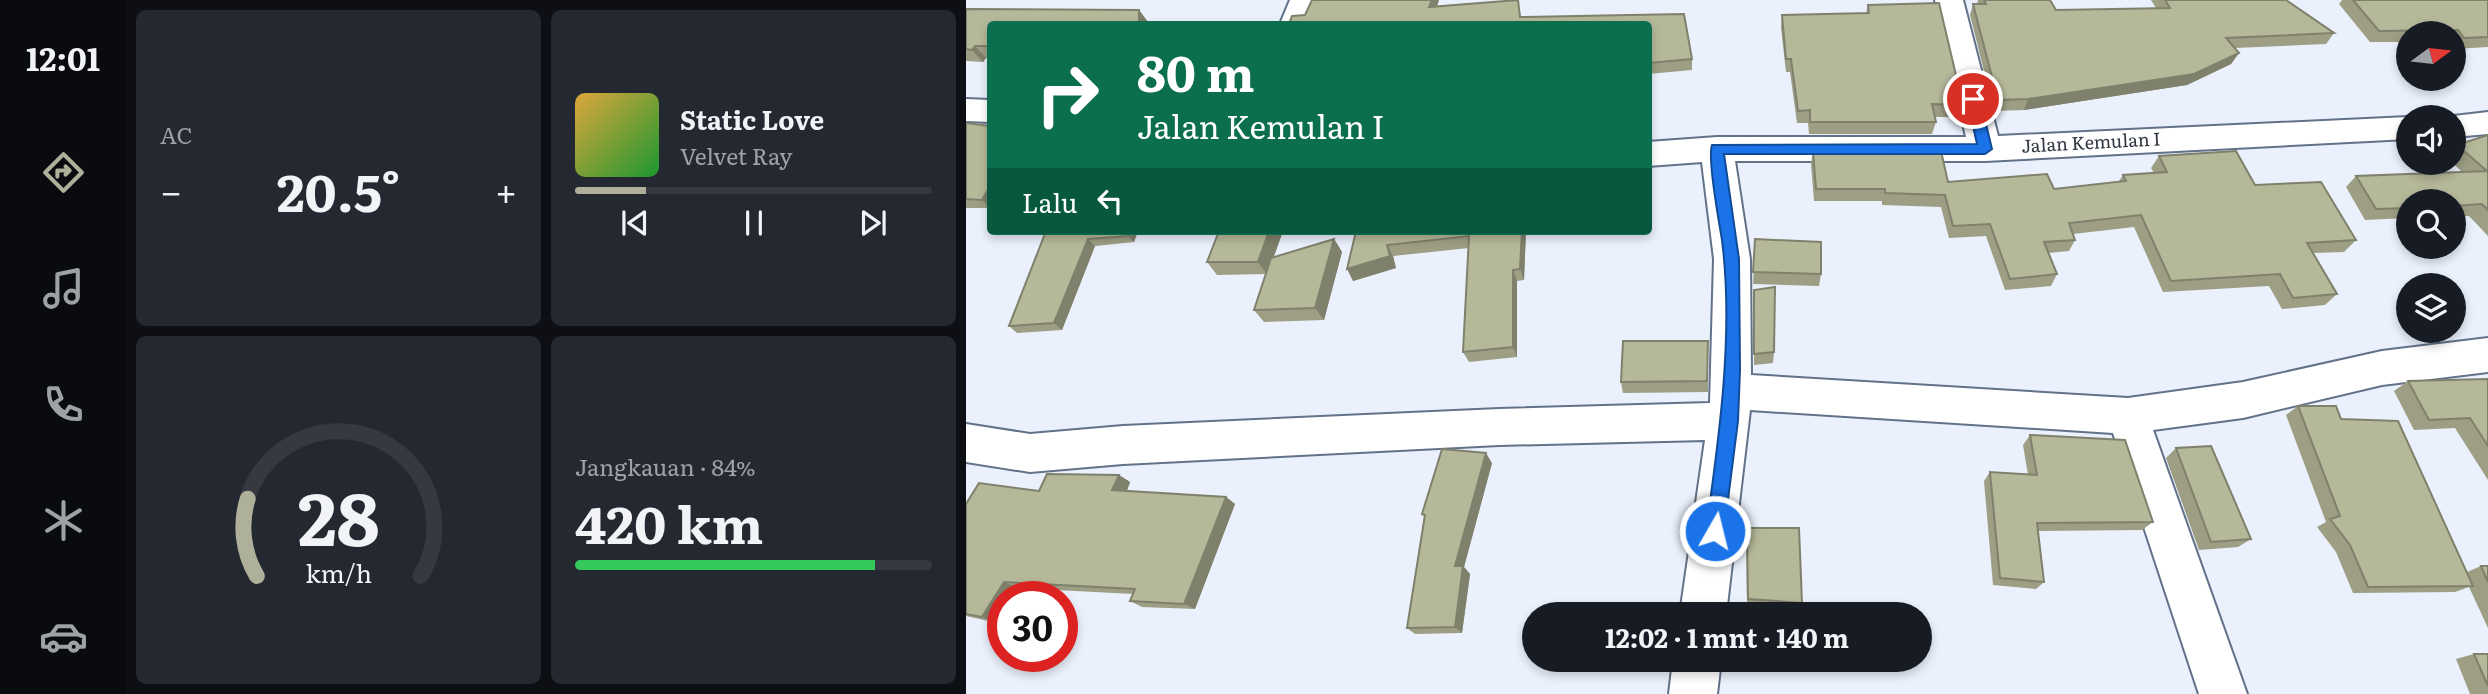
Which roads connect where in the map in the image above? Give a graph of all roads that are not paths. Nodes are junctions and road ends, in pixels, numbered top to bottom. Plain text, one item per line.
1 (1304, 0) edge
2 (1949, 0) edge
3 (1295, 21) edge
4 (966, 110) edge
5 (987, 111) edge
6 (2488, 123) edge
7 (2466, 126) edge
8 (2396, 129) edge
9 (1717, 149) junction
10 (1985, 149) junction
11 (1652, 154) edge
12 (2488, 355) edge
13 (1730, 406) junction
14 (2128, 416) junction
15 (966, 443) edge
16 (1705, 602) edge
17 (1696, 672) edge
18 (1693, 694) edge
19 (2224, 694) edge

1 - 3 street
2 - 10 street
4 - 5 street
6 - 7 street
8 - 10 street, Jalan Kemulan I
9 - 10 street, Jalan Kemulan I
9 - 11 street, Jalan Kemulan I
9 - 13 street
12 - 14 street
13 - 14 street
13 - 15 street
13 - 16 street
14 - 19 street
17 - 18 street

